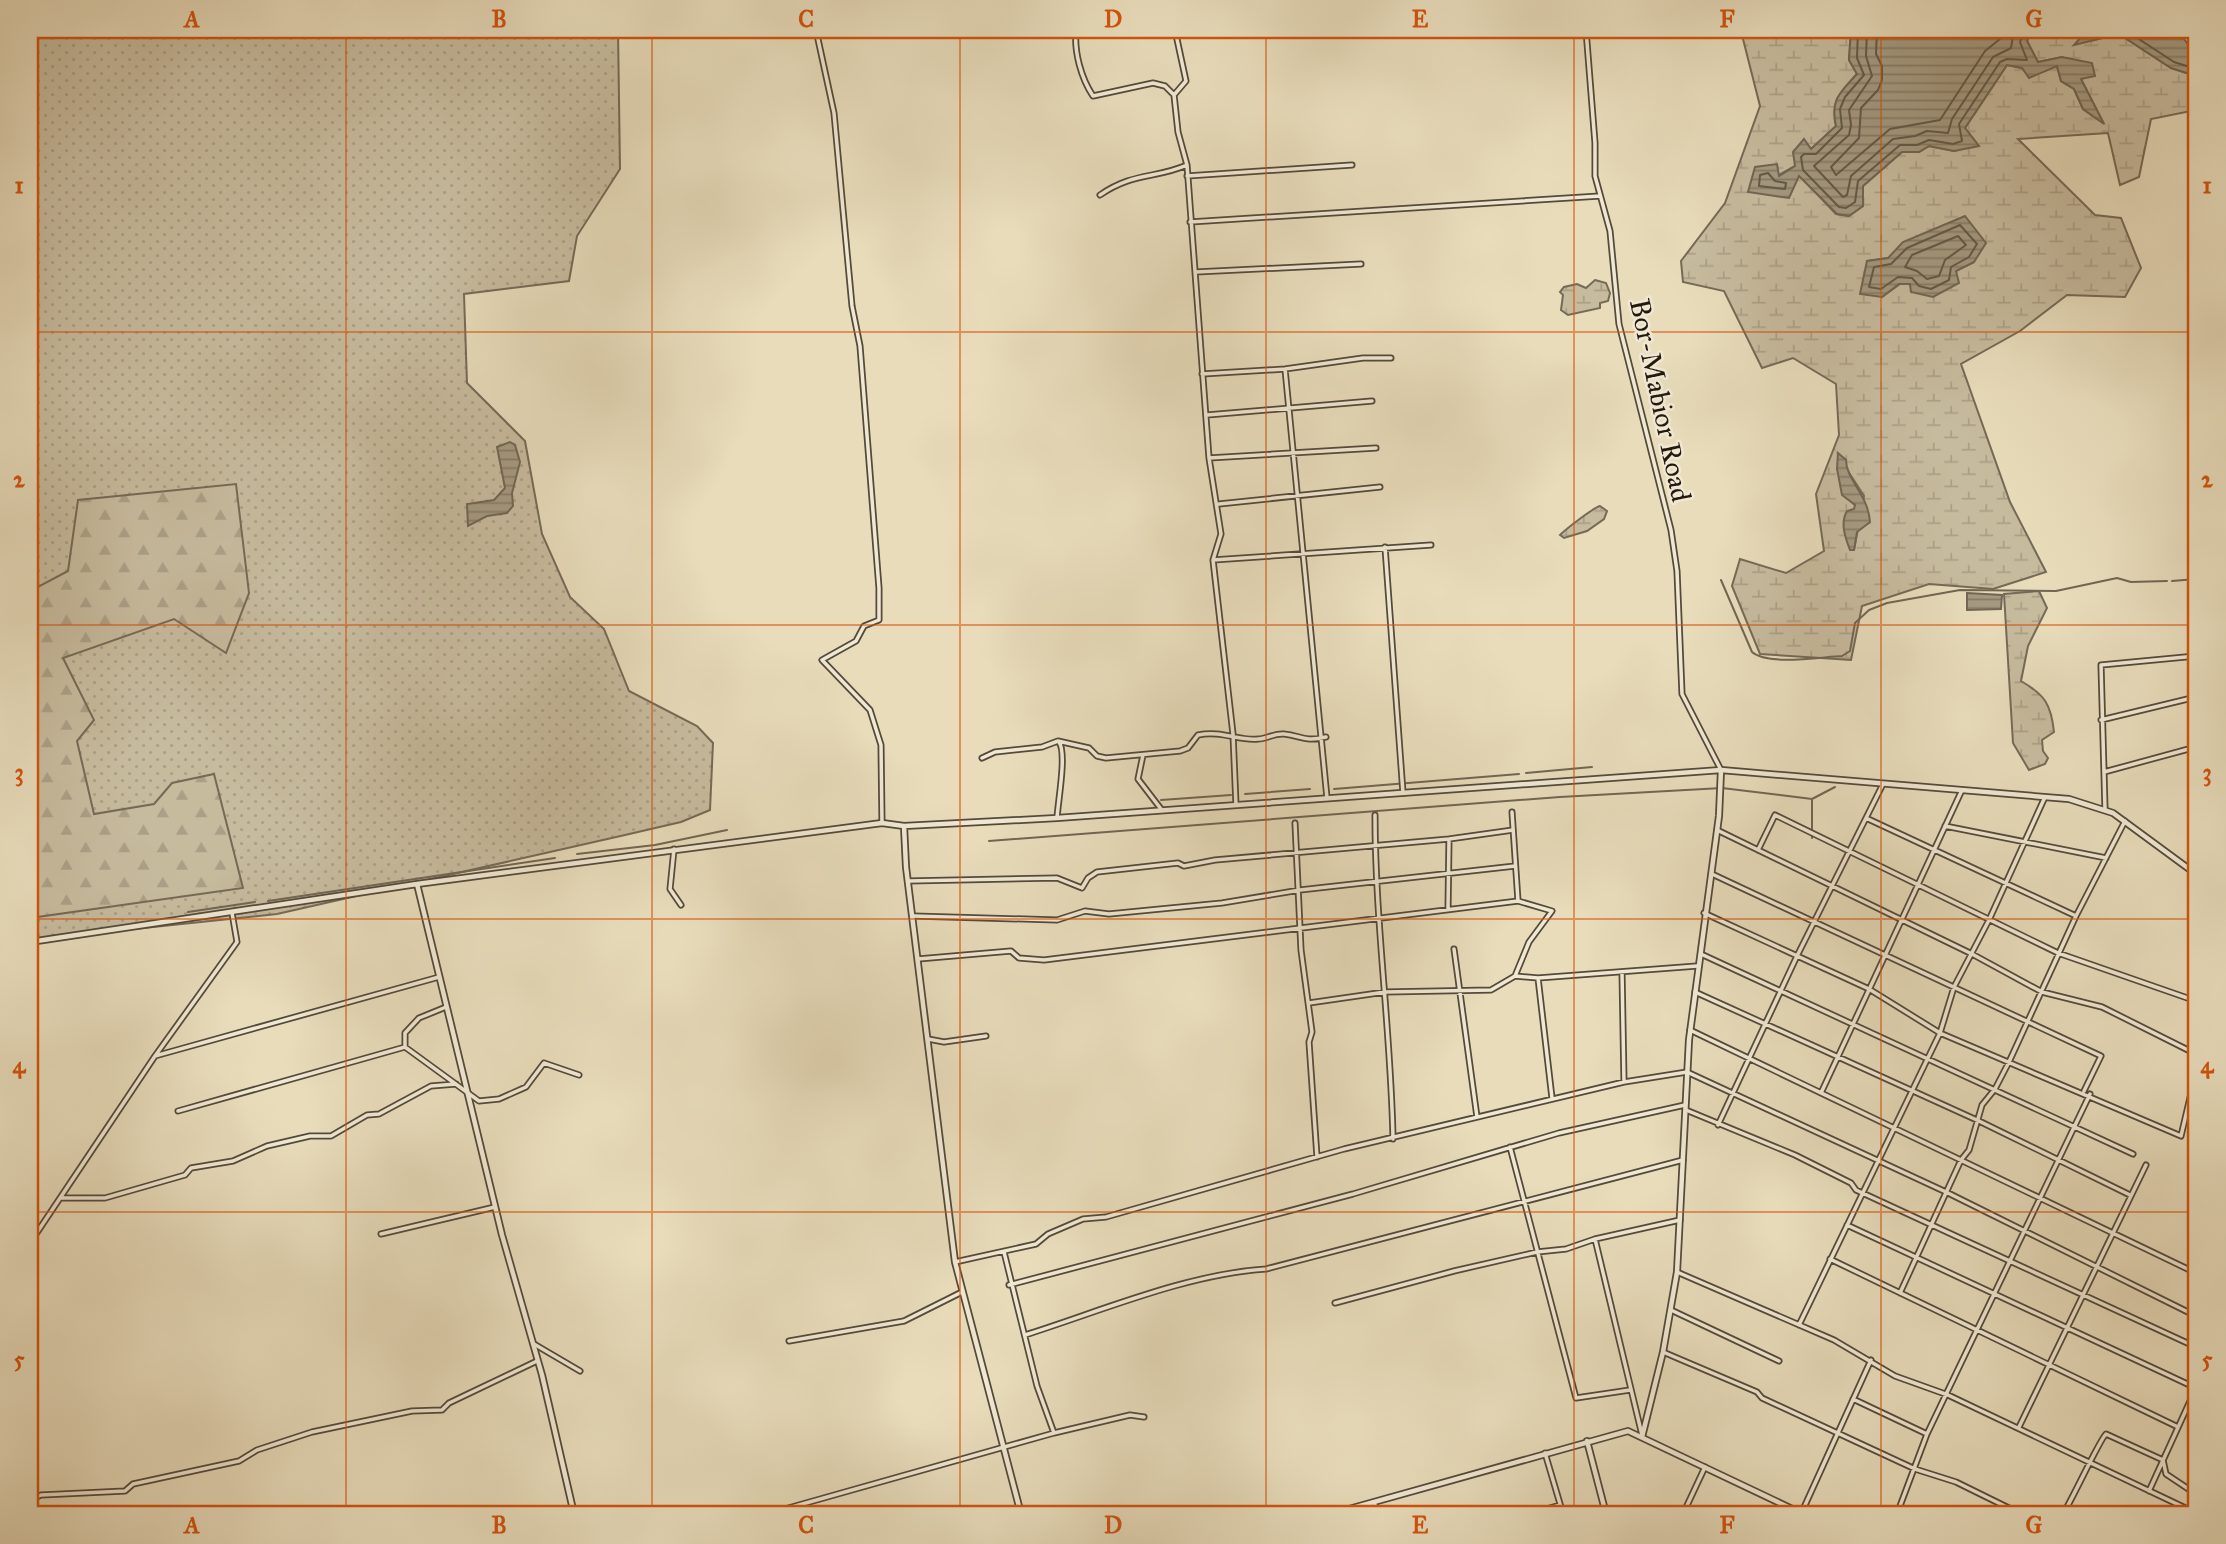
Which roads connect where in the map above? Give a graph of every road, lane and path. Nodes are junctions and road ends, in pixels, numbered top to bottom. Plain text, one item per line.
1 (816, 30) edge
2 (1076, 30) edge
3 (1175, 30) edge
4 (1587, 30) edge
5 (1174, 95) junction
6 (1187, 165) junction
7 (1352, 165) dead end
8 (1188, 176) junction
9 (1100, 195) dead end
10 (1600, 196) junction
11 (1190, 222) junction
12 (1361, 264) dead end
13 (1196, 272) junction
14 (1391, 358) dead end
15 (1284, 369) junction
16 (1202, 374) junction
17 (1372, 401) dead end
18 (1288, 408) junction
19 (1206, 415) junction
20 (1376, 448) dead end
21 (1295, 454) junction
22 (1209, 458) junction
23 (1380, 487) dead end
24 (1296, 497) junction
25 (1218, 504) junction
26 (1431, 545) dead end
27 (1385, 547) junction
28 (1301, 553) junction
29 (1213, 560) junction
30 (2196, 656) edge
31 (2196, 698) edge
32 (2101, 720) junction
33 (1233, 734) junction
34 (1326, 737) dead end
35 (1320, 738) junction
36 (1058, 741) junction
37 (2196, 747) edge
38 (1143, 755) junction
39 (982, 758) dead end
40 (1721, 770) junction
41 (2104, 772) junction
42 (1883, 784) junction
43 (1962, 790) junction
44 (1403, 793) junction
45 (2046, 796) junction
46 (1327, 799) junction
47 (1236, 805) junction
48 (1161, 809) junction
49 (2105, 809) junction
50 (1512, 812) dead end
51 (1375, 815) dead end
52 (1057, 818) junction
53 (1866, 818) junction
54 (2125, 821) junction
55 (882, 823) junction
56 (1295, 824) dead end
57 (904, 826) junction
58 (1945, 826) junction
59 (1513, 830) junction
60 (1717, 830) junction
61 (1449, 839) junction
62 (2025, 840) junction
63 (1375, 845) junction
64 (674, 849) junction
65 (1934, 849) junction
66 (1758, 850) junction
67 (1297, 851) junction
68 (1848, 852) junction
69 (2106, 858) junction
70 (1515, 866) junction
71 (1710, 874) junction
72 (2196, 874) edge
73 (1449, 876) junction
74 (908, 881) junction
75 (1377, 883) junction
76 (417, 884) junction
77 (2005, 884) junction
78 (1831, 886) junction
79 (1917, 886) junction
80 (1300, 890) junction
81 (1518, 901) junction
82 (681, 905) dead end
83 (1448, 909) junction
84 (232, 913) junction
85 (1704, 913) junction
86 (913, 916) junction
87 (2076, 916) junction
88 (1377, 917) junction
89 (1901, 920) junction
90 (1989, 920) junction
91 (1814, 922) junction
92 (1301, 926) junction
93 (30, 942) edge
94 (1454, 949) dead end
95 (1699, 953) junction
96 (2058, 953) junction
97 (1972, 954) junction
98 (1885, 955) junction
99 (1797, 956) junction
100 (918, 959) junction
101 (1697, 966) junction
102 (1622, 971) junction
103 (1515, 976) junction
104 (439, 977) junction
105 (1538, 978) junction
106 (1954, 987) junction
107 (1458, 988) junction
108 (1869, 989) junction
109 (1780, 991) junction
110 (1385, 992) junction
111 (1694, 992) junction
112 (2042, 992) junction
113 (2196, 1001) edge
114 (1309, 1003) junction
115 (446, 1007) junction
116 (2027, 1021) junction
117 (1765, 1023) junction
118 (1853, 1024) junction
119 (1690, 1030) junction
120 (1940, 1032) junction
121 (986, 1036) dead end
122 (928, 1039) junction
123 (405, 1047) junction
124 (2196, 1054) edge
125 (155, 1056) junction
126 (1838, 1056) junction
127 (1925, 1057) junction
128 (1748, 1058) junction
129 (2009, 1062) junction
130 (1687, 1072) junction
131 (2196, 1072) edge
132 (579, 1075) dead end
133 (1624, 1082) junction
134 (456, 1084) junction
135 (1995, 1089) junction
136 (1910, 1090) junction
137 (2083, 1092) junction
138 (467, 1093) junction
139 (1733, 1093) junction
140 (1821, 1093) junction
141 (2090, 1094) junction
142 (2190, 1097) junction
143 (1552, 1099) junction
144 (2196, 1100) edge
145 (1685, 1107) junction
146 (178, 1111) dead end
147 (1477, 1117) junction
148 (1979, 1121) junction
149 (1718, 1125) junction
150 (1893, 1127) junction
151 (2075, 1128) junction
152 (1393, 1139) junction
153 (1510, 1147) junction
154 (2133, 1154) dead end
155 (1317, 1157) junction
156 (1683, 1160) junction
157 (1878, 1160) junction
158 (1961, 1160) junction
159 (2059, 1161) junction
160 (2146, 1165) dead end
161 (1946, 1192) junction
162 (1862, 1193) junction
163 (2130, 1195) junction
164 (61, 1198) junction
165 (2041, 1198) junction
166 (1524, 1200) junction
167 (495, 1207) junction
168 (1680, 1220) junction
169 (1930, 1224) junction
170 (1847, 1225) junction
171 (2024, 1232) junction
172 (2112, 1233) junction
173 (381, 1234) dead end
174 (1595, 1239) junction
175 (30, 1243) edge
176 (1004, 1252) junction
177 (1537, 1252) junction
178 (1916, 1257) junction
179 (1830, 1259) junction
180 (2010, 1260) junction
181 (956, 1262) junction
182 (2095, 1266) junction
183 (1677, 1272) junction
184 (2196, 1273) edge
185 (1009, 1285) junction
186 (962, 1292) junction
187 (1900, 1293) junction
188 (1993, 1294) junction
189 (2081, 1294) junction
190 (1335, 1303) dead end
191 (1669, 1309) junction
192 (2196, 1316) edge
193 (1799, 1325) junction
194 (2065, 1327) junction
195 (1976, 1330) junction
196 (1025, 1335) junction
197 (789, 1341) dead end
198 (533, 1344) junction
199 (2196, 1347) edge
200 (1663, 1352) junction
201 (1871, 1360) junction
202 (537, 1361) junction
203 (1779, 1361) dead end
204 (2047, 1364) junction
205 (580, 1371) dead end
206 (2196, 1387) edge
207 (1630, 1390) junction
208 (1948, 1395) junction
209 (1853, 1399) junction
210 (1144, 1417) dead end
211 (2178, 1427) junction
212 (2018, 1428) junction
213 (1054, 1433) junction
214 (1837, 1433) junction
215 (1927, 1434) junction
216 (1642, 1437) junction
217 (1587, 1441) junction
218 (1004, 1448) junction
219 (1545, 1453) junction
220 (2163, 1461) junction
221 (2091, 1464) junction
222 (1704, 1467) junction
223 (1915, 1469) junction
224 (2149, 1491) junction
225 (2196, 1494) edge
226 (30, 1500) edge
227 (1374, 1503) junction
228 (1561, 1505) junction
229 (2196, 1513) edge
230 (574, 1514) edge
231 (766, 1514) edge
232 (1021, 1514) edge
233 (1331, 1514) edge
234 (1378, 1514) edge
235 (1529, 1514) edge
236 (1563, 1514) edge
237 (1606, 1514) edge
238 (1683, 1514) edge
239 (1802, 1514) edge
240 (1897, 1514) edge
241 (2021, 1514) edge
242 (2063, 1514) edge

1 - 55 street
2 - 5 street
3 - 5 street
4 - 10 street, Bor-Mabior Road
5 - 6 street
6 - 8 street
6 - 9 street
7 - 8 street
8 - 11 street
10 - 11 street
10 - 40 street, Bor-Mabior Road
11 - 13 street
12 - 13 street
13 - 16 street
14 - 15 street
15 - 16 street
15 - 18 street
16 - 19 street
17 - 18 street
18 - 19 street
18 - 21 street
19 - 22 street
20 - 21 street
21 - 22 street
21 - 24 street
22 - 25 street
23 - 24 street
24 - 25 street
24 - 28 street
25 - 29 street
26 - 27 street
27 - 28 street
27 - 44 street
28 - 29 street
28 - 35 street
29 - 33 street
30 - 32 street
31 - 32 street
32 - 41 street
33 - 35 street
33 - 38 street
33 - 47 street
34 - 35 street
35 - 46 street
36 - 38 street
36 - 39 street
36 - 52 street
37 - 41 street
38 - 48 street
40 - 42 street
40 - 44 street
40 - 60 street
41 - 49 street
42 - 43 street
42 - 53 street
43 - 45 street
43 - 58 street
44 - 46 street
45 - 49 street
45 - 62 street
46 - 47 street
47 - 48 street
48 - 52 street
49 - 54 street
50 - 59 street
51 - 63 street
52 - 57 street
53 - 65 street
53 - 68 street
54 - 69 street
54 - 72 street
55 - 57 street
55 - 64 street
56 - 67 street
57 - 74 street
58 - 62 street
58 - 65 street
59 - 61 street
59 - 70 street
60 - 66 street
60 - 71 street
61 - 63 street
61 - 73 street
62 - 69 street
62 - 77 street
63 - 67 street
63 - 75 street
64 - 76 street
64 - 82 street
65 - 77 street
65 - 79 street
66 - 68 street
66 - 78 street
67 - 74 street
67 - 80 street
68 - 78 street
68 - 79 street
69 - 87 street
70 - 73 street
70 - 81 street
71 - 85 street
71 - 91 street
73 - 75 street
73 - 83 street
74 - 86 street
75 - 80 street
75 - 88 street
76 - 84 street
76 - 104 street
77 - 87 street
77 - 90 street
78 - 89 street
78 - 91 street
79 - 89 street
79 - 90 street
80 - 86 street
80 - 92 street
81 - 83 street
81 - 103 street
83 - 88 street
84 - 93 street
84 - 125 street
85 - 95 street
85 - 99 street
86 - 100 street
87 - 96 street
88 - 92 street
88 - 110 street
89 - 97 street
89 - 98 street
90 - 96 street
90 - 97 street
91 - 98 street
91 - 99 street
92 - 100 street
92 - 114 street
94 - 107 street
95 - 101 street
95 - 109 street
96 - 112 street
96 - 113 street
97 - 106 street
97 - 112 street
98 - 106 street
98 - 108 street
99 - 108 street
99 - 109 street
100 - 122 street
101 - 102 street
101 - 111 street
102 - 105 street
102 - 133 street
103 - 105 street
103 - 107 street
104 - 115 street
104 - 125 street
105 - 143 street
106 - 116 street
106 - 120 street
107 - 110 street
107 - 147 street
108 - 118 street
108 - 120 street
109 - 117 street
109 - 118 street
110 - 114 street
110 - 152 street
111 - 117 street
111 - 119 street
112 - 116 street
112 - 124 street
114 - 155 street
115 - 123 street
115 - 138 street
116 - 129 street
116 - 137 street
117 - 126 street
117 - 128 street
118 - 126 street
118 - 127 street
119 - 128 street
119 - 130 street
120 - 127 street
120 - 129 street
121 - 122 street
122 - 181 street
123 - 134 street
123 - 146 street
125 - 164 street
126 - 136 street
126 - 140 street
127 - 135 street
127 - 136 street
128 - 139 street
128 - 140 street
129 - 135 street
129 - 137 street
130 - 133 street
130 - 139 street
130 - 145 street
131 - 142 street
132 - 138 street
133 - 143 street
134 - 138 street
134 - 164 street
135 - 148 street
135 - 151 street
136 - 148 street
136 - 150 street
137 - 141 street
138 - 167 street
139 - 149 street
139 - 157 street
140 - 150 street
141 - 142 street
141 - 151 street
142 - 144 street
143 - 147 street
145 - 149 street
145 - 153 street
145 - 156 street
147 - 152 street
148 - 158 street
148 - 159 street
149 - 162 street
150 - 157 street
150 - 158 street
151 - 154 street
151 - 159 street
152 - 155 street
153 - 166 street
153 - 185 street
155 - 176 street
156 - 166 street
156 - 168 street
157 - 161 street
157 - 162 street
158 - 161 street
158 - 165 street
159 - 163 street
159 - 165 street
160 - 163 street
161 - 169 street
161 - 171 street
162 - 169 street
162 - 170 street
163 - 172 street
164 - 175 street
165 - 171 street
165 - 172 street
166 - 177 street
166 - 196 street
167 - 173 street
167 - 198 street
168 - 174 street
168 - 183 street
169 - 178 street
169 - 180 street
170 - 178 street
170 - 179 street
171 - 180 street
171 - 182 street
172 - 182 street
172 - 184 street
174 - 177 street
174 - 207 street
176 - 181 street
176 - 185 street
177 - 190 street
177 - 207 street
178 - 187 street
178 - 188 street
179 - 187 street
179 - 193 street
180 - 188 street
180 - 189 street
181 - 186 street
182 - 189 street
182 - 192 street
183 - 191 street
183 - 193 street
185 - 196 street
186 - 197 street
186 - 218 street
187 - 195 street
188 - 194 street
188 - 195 street
189 - 194 street
189 - 199 street
191 - 200 street
191 - 203 street
193 - 201 street
194 - 204 street
194 - 206 street
195 - 204 street
195 - 208 street
196 - 213 street
198 - 202 street
198 - 205 street
200 - 214 street
200 - 216 street
201 - 208 street
201 - 209 street
202 - 226 street
202 - 230 street
204 - 211 street
204 - 212 street
206 - 211 street
207 - 216 street
208 - 212 street
208 - 215 street
209 - 214 street
209 - 215 street
210 - 213 street
211 - 220 street
212 - 221 street
213 - 218 street
214 - 223 street
214 - 239 street
215 - 223 street
216 - 217 street
216 - 222 street
217 - 219 street
217 - 237 street
218 - 231 street
218 - 232 street
219 - 227 street
219 - 228 street
220 - 221 street
220 - 224 street
220 - 225 street
221 - 224 street
221 - 242 street
222 - 238 street
222 - 239 street
223 - 240 street
223 - 241 street
224 - 229 street
227 - 233 street
227 - 234 street
228 - 235 street
228 - 236 street

